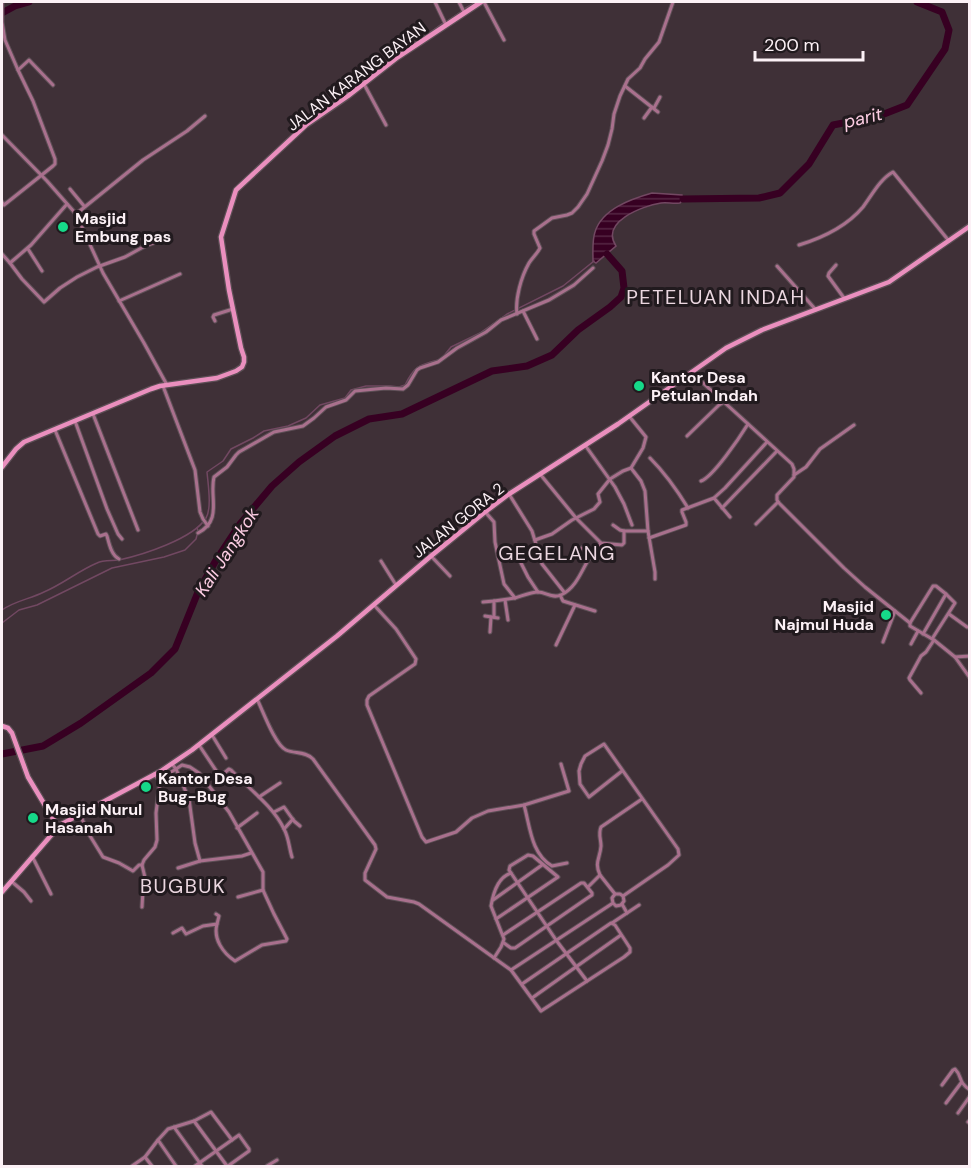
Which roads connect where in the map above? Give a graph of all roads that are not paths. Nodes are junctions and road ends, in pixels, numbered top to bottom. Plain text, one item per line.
1 (2, 2) edge
2 (435, 2) edge
3 (459, 2) edge
4 (482, 2) edge
5 (673, 2) edge
6 (2, 9) edge
7 (464, 12) junction
8 (2, 16) edge
9 (446, 25) junction
10 (504, 40) dead end
11 (18, 70) junction
12 (364, 84) junction
13 (53, 85) dead end
14 (625, 86) junction
15 (660, 98) dead end
16 (653, 107) junction
17 (658, 112) dead end
18 (205, 116) dead end
19 (644, 118) dead end
20 (386, 125) dead end
21 (2, 137) edge
22 (41, 175) junction
23 (69, 189) dead end
24 (2, 204) edge
25 (67, 204) junction
26 (84, 206) junction
27 (76, 214) junction
28 (969, 226) edge
29 (159, 241) dead end
30 (949, 241) junction
31 (799, 245) dead end
32 (28, 249) junction
33 (2, 254) edge
34 (10, 263) junction
35 (836, 265) dead end
36 (100, 266) junction
37 (777, 266) dead end
38 (593, 268) dead end
39 (42, 271) dead end
40 (180, 274) dead end
41 (845, 300) junction
42 (119, 301) junction
43 (233, 309) junction
44 (816, 309) junction
45 (523, 311) junction
46 (517, 313) junction
47 (215, 321) dead end
48 (537, 339) dead end
49 (691, 372) junction
50 (165, 386) junction
51 (724, 402) junction
52 (93, 414) junction
53 (629, 416) junction
54 (75, 422) junction
55 (748, 424) junction
56 (854, 425) dead end
57 (55, 430) junction
58 (687, 436) dead end
59 (767, 442) junction
60 (585, 445) junction
61 (777, 451) junction
62 (650, 458) dead end
63 (2, 466) edge
64 (631, 468) junction
65 (540, 474) junction
66 (794, 475) junction
67 (610, 479) junction
68 (701, 481) dead end
69 (509, 494) junction
70 (714, 498) junction
71 (778, 502) junction
72 (688, 508) junction
73 (722, 508) junction
74 (487, 510) junction
75 (730, 517) dead end
76 (576, 518) junction
77 (756, 524) dead end
78 (207, 525) junction
79 (613, 525) dead end
80 (632, 525) dead end
81 (138, 530) dead end
82 (624, 531) junction
83 (648, 531) junction
84 (198, 533) dead end
85 (649, 538) junction
86 (122, 539) dead end
87 (535, 540) junction
88 (601, 543) junction
89 (582, 548) dead end
90 (517, 555) dead end
91 (590, 555) junction
92 (431, 556) junction
93 (119, 559) dead end
94 (381, 561) dead end
95 (450, 576) dead end
96 (655, 579) dead end
97 (396, 585) junction
98 (537, 592) junction
99 (562, 594) junction
100 (946, 594) junction
101 (515, 598) junction
102 (505, 600) junction
103 (483, 602) dead end
104 (494, 602) junction
105 (575, 604) junction
106 (374, 605) junction
107 (595, 611) dead end
108 (895, 611) junction
109 (949, 614) junction
110 (485, 616) dead end
111 (494, 617) junction
112 (508, 620) dead end
113 (910, 623) junction
114 (967, 627) dead end
115 (918, 631) junction
116 (490, 632) dead end
117 (923, 634) junction
118 (933, 639) junction
119 (883, 642) dead end
120 (911, 644) dead end
121 (556, 645) dead end
122 (969, 656) edge
123 (955, 657) junction
124 (969, 678) edge
125 (921, 693) dead end
126 (257, 699) junction
127 (2, 726) edge
128 (212, 735) junction
129 (199, 745) junction
130 (226, 758) dead end
131 (172, 764) junction
132 (561, 764) dead end
133 (176, 769) junction
134 (622, 771) junction
135 (154, 774) junction
136 (160, 779) junction
137 (280, 783) dead end
138 (258, 797) junction
139 (642, 798) junction
140 (524, 805) junction
141 (274, 812) junction
142 (257, 813) dead end
143 (80, 814) junction
144 (293, 818) junction
145 (300, 826) dead end
146 (58, 827) junction
147 (237, 828) junction
148 (284, 829) junction
149 (251, 853) junction
150 (32, 856) junction
151 (292, 857) dead end
152 (200, 861) junction
153 (567, 863) dead end
154 (142, 865) junction
155 (542, 865) junction
156 (178, 868) dead end
157 (511, 873) junction
158 (600, 875) junction
159 (147, 880) junction
160 (11, 881) junction
161 (518, 882) junction
162 (147, 885) dead end
163 (588, 887) junction
164 (263, 890) junction
165 (2, 892) edge
166 (51, 894) dead end
167 (615, 894) junction
168 (623, 896) junction
169 (238, 897) dead end
170 (527, 897) junction
171 (31, 901) dead end
172 (492, 902) junction
173 (613, 903) junction
174 (622, 904) junction
175 (639, 904) dead end
176 (142, 907) dead end
177 (537, 913) junction
178 (627, 913) junction
179 (216, 914) dead end
180 (496, 919) junction
181 (612, 923) junction
182 (217, 924) junction
183 (547, 926) junction
184 (173, 933) dead end
185 (503, 935) junction
186 (621, 935) junction
187 (556, 940) junction
188 (504, 943) junction
189 (567, 954) junction
190 (494, 958) junction
191 (576, 967) junction
192 (511, 970) junction
193 (587, 981) junction
194 (522, 984) junction
195 (532, 998) junction
196 (961, 1083) junction
197 (942, 1085) dead end
198 (969, 1090) edge
199 (969, 1096) edge
200 (946, 1103) dead end
201 (958, 1113) dead end
202 (194, 1121) junction
203 (174, 1127) junction
204 (158, 1140) junction
205 (232, 1140) junction
206 (216, 1151) junction
207 (145, 1157) junction
208 (277, 1160) dead end
209 (201, 1165) edge
210 (132, 1167) edge
211 (152, 1167) edge
212 (176, 1167) edge
213 (195, 1167) edge
214 (228, 1167) edge
215 (267, 1167) edge

1 - 6 street
2 - 9 street
3 - 7 street
4 - 7 street, JALAN KARANG BAYAN
4 - 10 street
5 - 14 street
6 - 8 street
7 - 9 street, JALAN KARANG BAYAN
8 - 11 street
9 - 12 street, JALAN KARANG BAYAN
11 - 13 street
11 - 22 street
12 - 20 street
12 - 43 street, JALAN KARANG BAYAN
14 - 16 street
14 - 46 street
15 - 16 street
16 - 17 street
16 - 19 street
18 - 26 street
21 - 22 street
22 - 24 street
22 - 25 street
23 - 26 street
25 - 27 street
25 - 32 street
26 - 27 street
27 - 36 street
28 - 30 street, JALAN GORA 2
29 - 36 street
30 - 31 street
30 - 41 street, JALAN GORA 2
32 - 34 street
32 - 39 street
33 - 34 street
34 - 36 street
35 - 41 street
36 - 42 street
37 - 44 street
38 - 45 street
40 - 42 street
41 - 44 street, JALAN GORA 2
42 - 50 street
43 - 47 street
43 - 50 street, JALAN KARANG BAYAN
44 - 49 street, JALAN GORA 2
45 - 46 street
45 - 48 street
46 - 78 street
49 - 51 street
49 - 53 street, JALAN GORA 2
50 - 52 street, JALAN KARANG BAYAN
50 - 78 street
51 - 55 street
51 - 58 street
52 - 54 street, JALAN KARANG BAYAN
52 - 81 street
53 - 60 street, JALAN GORA 2
53 - 64 street
54 - 57 street, JALAN KARANG BAYAN
54 - 86 street
55 - 59 street
55 - 68 street
56 - 66 street
57 - 63 street, JALAN KARANG BAYAN
57 - 93 street
59 - 61 street
59 - 70 street
60 - 65 street, JALAN GORA 2
60 - 67 street
61 - 66 street
61 - 73 street
62 - 72 street
64 - 67 street
64 - 83 street
65 - 69 street, JALAN GORA 2
65 - 76 street
66 - 71 street
67 - 76 street
67 - 80 street
69 - 74 street, JALAN GORA 2
69 - 87 street
70 - 72 street
70 - 73 street
71 - 77 street
71 - 108 street
72 - 85 street
73 - 75 street
74 - 92 street, JALAN GORA 2
74 - 101 street
76 - 87 street
76 - 88 street
78 - 84 street
79 - 82 street
82 - 83 street
82 - 88 street
83 - 85 street
85 - 96 street
87 - 99 street
88 - 91 street
89 - 91 street
90 - 98 street
91 - 99 street
92 - 95 street
92 - 97 street, JALAN GORA 2
94 - 97 street
97 - 106 street, JALAN GORA 2
98 - 99 street
98 - 101 street
99 - 105 street
100 - 109 street
100 - 113 street
100 - 117 street
101 - 102 street
102 - 104 street
102 - 112 street
103 - 104 street
104 - 111 street
105 - 107 street
105 - 121 street
106 - 126 street, JALAN GORA 2
106 - 140 street
108 - 113 street
108 - 119 street
109 - 114 street
109 - 118 street
110 - 111 street
111 - 116 street
113 - 115 street
115 - 117 street
115 - 120 street
117 - 118 street
118 - 123 street
118 - 125 street
122 - 123 street
123 - 124 street
126 - 128 street, JALAN GORA 2
126 - 190 street
127 - 146 street
128 - 129 street, JALAN GORA 2
128 - 130 street
129 - 131 street, JALAN GORA 2
129 - 138 street
131 - 133 street
131 - 135 street, JALAN GORA 2
132 - 140 street
133 - 136 street
133 - 147 street
133 - 152 street
134 - 134 street
134 - 139 street
135 - 136 street
135 - 143 street, JALAN GORA 2
136 - 154 street
137 - 138 street
138 - 141 street
139 - 158 street
139 - 168 street
140 - 153 street
141 - 144 street
141 - 148 street
142 - 147 street
143 - 146 street, JALAN GORA 2
143 - 154 street
144 - 145 street
144 - 148 street
146 - 150 street, JALAN GORA 2
147 - 149 street
148 - 151 street
149 - 152 street
149 - 164 street
150 - 160 street, JALAN GORA 2
150 - 166 street
152 - 156 street
154 - 159 street
155 - 157 street
155 - 161 street
155 - 170 street
157 - 161 street
157 - 172 street
158 - 163 street
158 - 167 street
159 - 162 street
159 - 176 street
160 - 165 street, JALAN GORA 2
160 - 171 street
161 - 170 street
161 - 172 street
163 - 177 street
163 - 183 street
164 - 169 street
164 - 182 street
167 - 168 street
167 - 173 street
168 - 174 street
170 - 177 street
170 - 180 street
172 - 180 street
173 - 174 street
173 - 187 street
174 - 178 street
175 - 178 street
177 - 183 street
177 - 185 street
178 - 181 street
179 - 182 street
180 - 185 street
181 - 186 street
181 - 189 street
182 - 184 street
183 - 187 street
183 - 188 street
185 - 188 street
186 - 191 street
186 - 193 street
187 - 189 street
187 - 192 street
188 - 190 street
189 - 191 street
189 - 194 street
190 - 192 street
191 - 193 street
191 - 195 street
192 - 194 street
193 - 195 street
194 - 195 street
196 - 197 street
196 - 198 street
196 - 200 street
199 - 201 street
202 - 203 street
202 - 205 street
202 - 206 street
203 - 204 street
203 - 209 street
204 - 207 street
204 - 212 street
205 - 206 street
205 - 214 street
206 - 209 street
206 - 214 street
207 - 210 street
207 - 211 street
208 - 215 street
209 - 213 street

